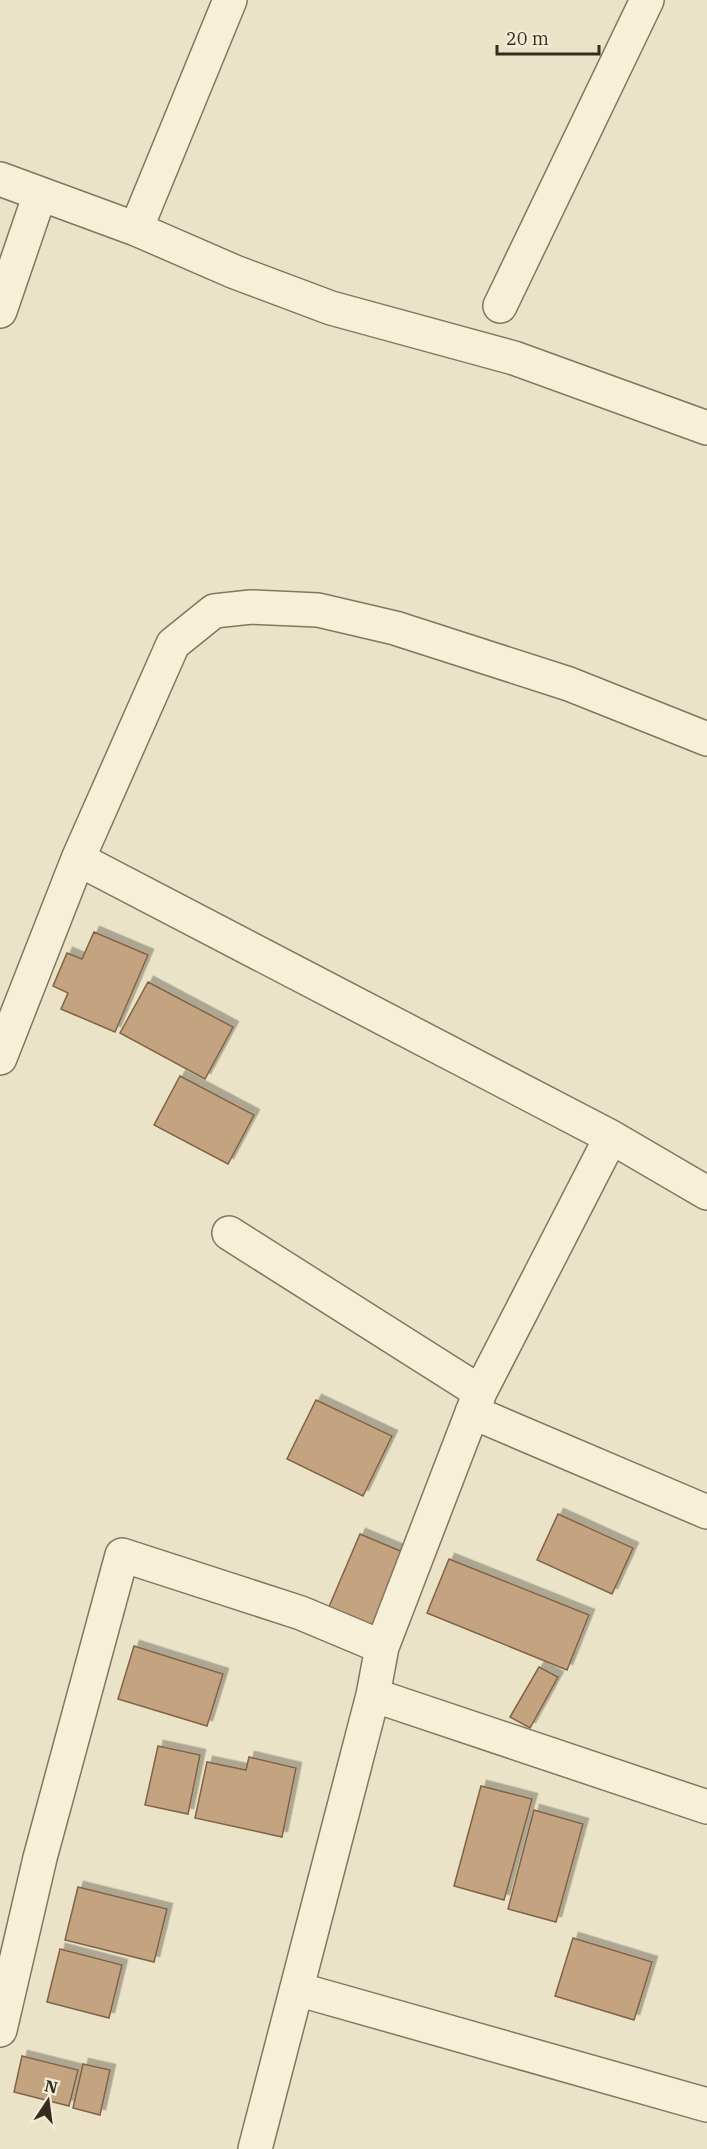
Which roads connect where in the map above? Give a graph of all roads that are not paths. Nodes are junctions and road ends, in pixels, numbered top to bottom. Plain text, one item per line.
1 (230, 0) edge
2 (647, 0) edge
3 (0, 179) edge
4 (40, 194) junction
5 (136, 229) junction
6 (500, 306) dead end
7 (0, 312) edge
8 (707, 428) edge
9 (707, 739) edge
10 (78, 859) junction
11 (0, 1058) edge
12 (611, 1137) junction
13 (707, 1193) edge
14 (229, 1233) dead end
15 (476, 1402) junction
16 (707, 1512) edge
17 (382, 1647) junction
18 (373, 1695) junction
19 (707, 1807) edge
20 (297, 1989) junction
21 (0, 2030) edge
22 (707, 2105) edge
23 (255, 2149) edge

1 - 5 street
2 - 6 street
3 - 4 street
4 - 5 street
4 - 7 street
5 - 8 street
9 - 10 street
10 - 11 street
10 - 12 street
12 - 13 street
12 - 15 street
14 - 15 street
15 - 16 street
15 - 17 street
17 - 18 street
17 - 21 street
18 - 19 street
18 - 20 street
20 - 22 street
20 - 23 street

